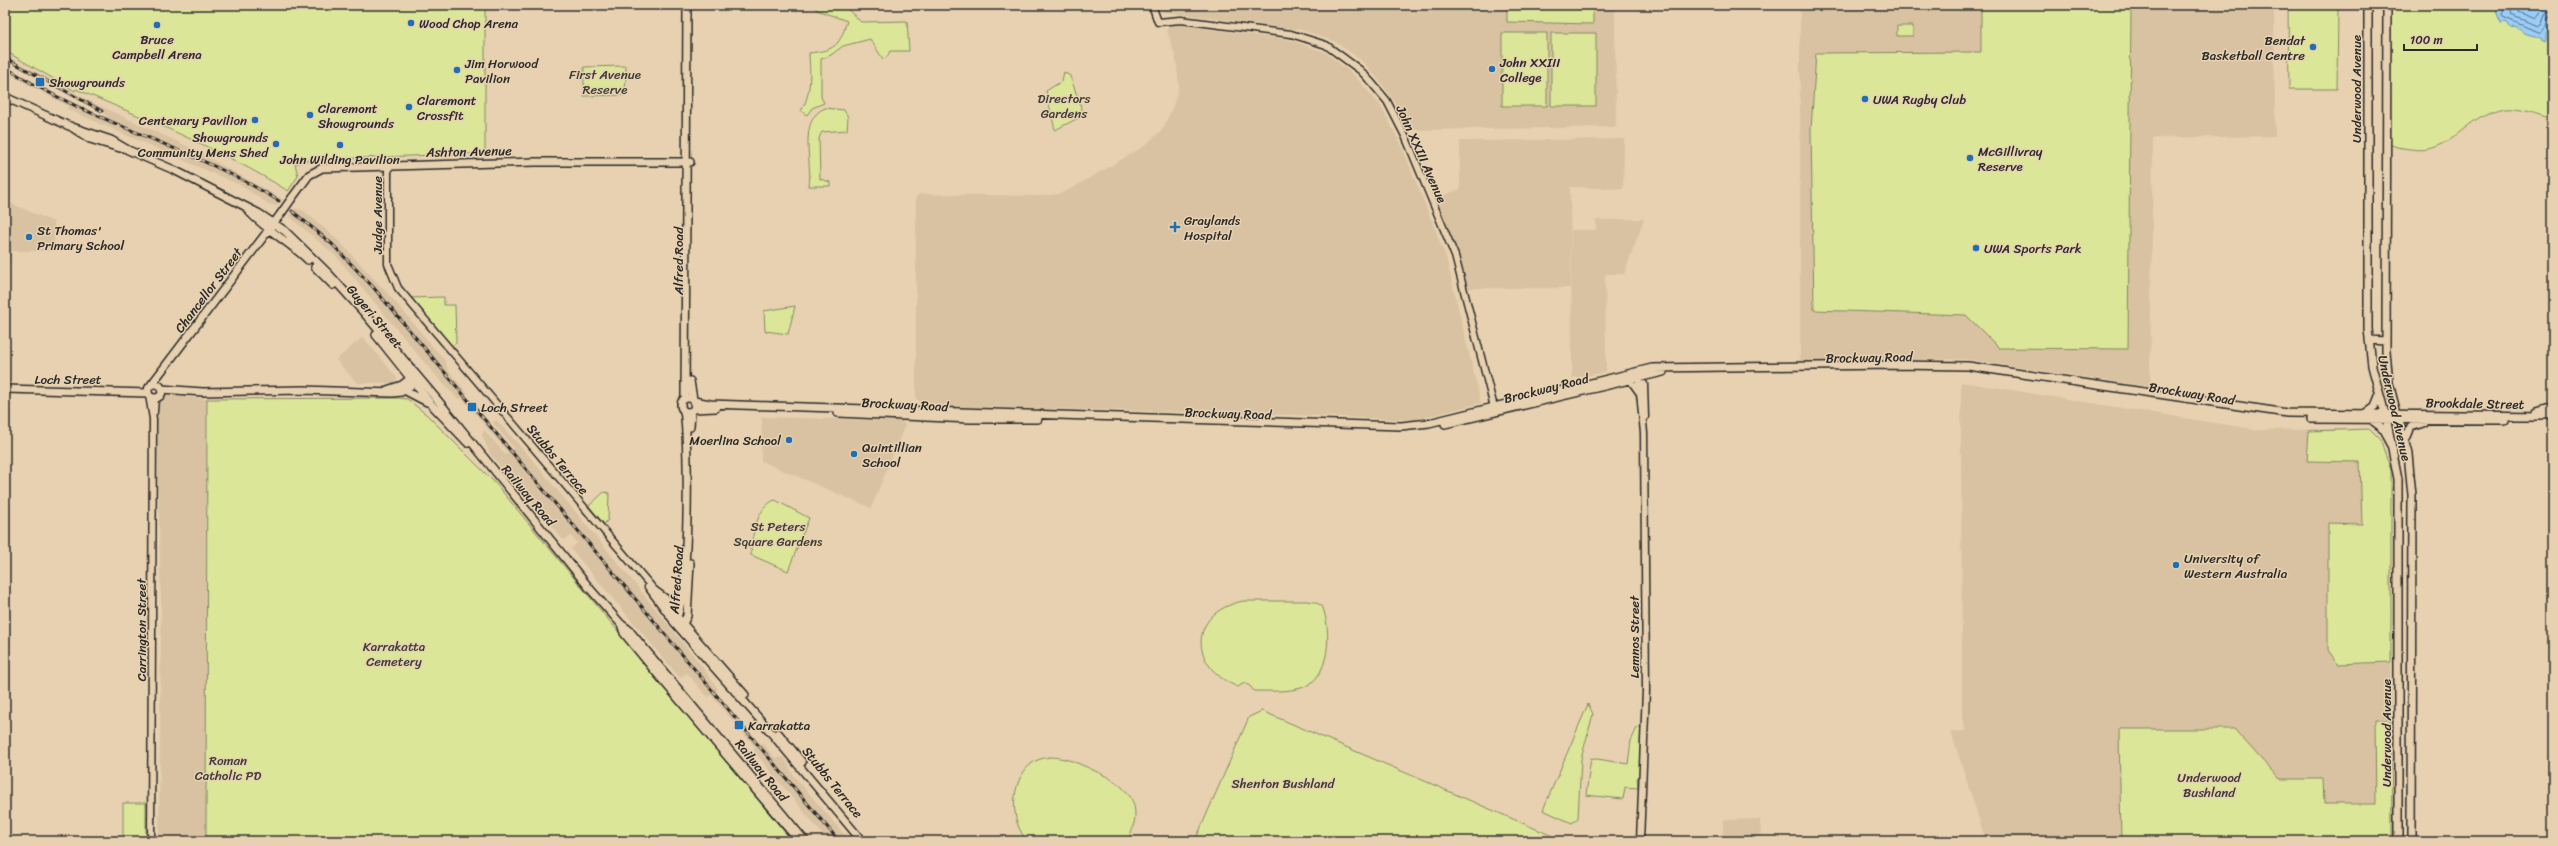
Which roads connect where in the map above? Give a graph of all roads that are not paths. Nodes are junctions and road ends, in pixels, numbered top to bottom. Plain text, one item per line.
1 (687, 5) edge
2 (1152, 5) edge
3 (2368, 5) edge
4 (2387, 5) edge
5 (5, 97) edge
6 (688, 162) junction
7 (388, 166) junction
8 (272, 225) junction
9 (388, 264) joint
10 (2369, 340) junction
11 (2386, 341) junction
12 (1640, 373) junction
13 (415, 379) junction
14 (1630, 379) junction
15 (404, 390) junction
16 (7, 391) edge
17 (154, 391) junction
18 (381, 392) junction
19 (1641, 394) junction
20 (2379, 396) junction
21 (691, 399) junction
22 (431, 404) junction
23 (2553, 408) edge
24 (690, 410) junction
25 (1495, 410) junction
26 (2363, 415) junction
27 (2527, 416) junction
28 (2553, 416) edge
29 (2386, 418) junction
30 (2398, 418) junction
31 (2372, 420) junction
32 (2553, 420) edge
33 (2429, 421) junction
34 (1644, 433) junction
35 (2405, 440) junction
36 (477, 451) junction
37 (2394, 451) junction
38 (640, 574) junction
39 (655, 591) junction
40 (682, 599) junction
41 (676, 620) junction
42 (621, 624) junction
43 (681, 627) junction
44 (151, 841) edge
45 (799, 841) edge
46 (805, 841) edge
47 (862, 841) edge
48 (867, 841) edge
49 (1640, 841) edge
50 (2398, 841) edge
51 (2411, 841) edge

1 - 6 main road, Alfred Road
2 - 25 street, John XXIII Avenue
3 - 10 main road, Underwood Avenue
4 - 11 main road, Underwood Avenue
5 - 8 main road, Gugeri Street
6 - 7 main road, Ashton Avenue
6 - 21 main road, Alfred Road
7 - 8 main road, Ashton Avenue, bridge
7 - 9 street, Judge Avenue
8 - 13 main road, Gugeri Street
8 - 17 main road, Chancellor Street
9 - 38 street, Stubbs Terrace
10 - 11 main road
10 - 20 main road, Underwood Avenue
11 - 30 main road, Underwood Avenue
12 - 14 main road, Brockway Road
12 - 19 street, Lemnos Street
12 - 25 main road, Brockway Road
12 - 26 main road, Brockway Road
12 - 31 main road, Brockway Road
12 - 34 street, Lemnos Street
13 - 15 main road, Loch Street
13 - 18 main road, Loch Street
13 - 22 main road, Gugeri Street
13 - 36 main road, Railway Road
14 - 19 main road
14 - 25 main road, Brockway Road
15 - 18 main road, Loch Street
15 - 22 main road
16 - 17 main road, Loch Street
17 - 18 main road, Loch Street
17 - 44 street, Carrington Street
19 - 34 street, Lemnos Street
20 - 26 main road
20 - 29 main road, Underwood Avenue
21 - 24 main road, Alfred Road
21 - 24 main road, Alfred Road
21 - 25 main road, Brockway Road
22 - 36 main road, Gugeri Street
23 - 27 main road
24 - 25 main road, Brockway Road
24 - 40 main road, Alfred Road
24 - 43 main road, Alfred Road
26 - 29 main road, Brockway Road
27 - 28 main road, Brookdale Street
27 - 30 main road, Brookdale Street
29 - 30 main road, Brockway Road
29 - 31 main road, Brockway Road
29 - 37 main road, Underwood Avenue
30 - 33 main road, Brookdale Street
30 - 35 main road, Underwood Avenue
31 - 37 main road
32 - 33 main road, Brookdale Street
33 - 35 main road
34 - 49 street, Lemnos Street
35 - 51 main road, Underwood Avenue
36 - 42 main road, Railway Road
37 - 50 main road, Underwood Avenue
38 - 39 street, Stubbs Terrace
38 - 41 street, Stubbs Terrace
39 - 40 main road
39 - 41 street, Stubbs Terrace
40 - 41 main road, Alfred Road
41 - 43 main road, Stubbs Terrace
42 - 45 main road, Railway Road
42 - 46 main road, Railway Road
43 - 47 main road, Stubbs Terrace
43 - 48 main road, Stubbs Terrace

